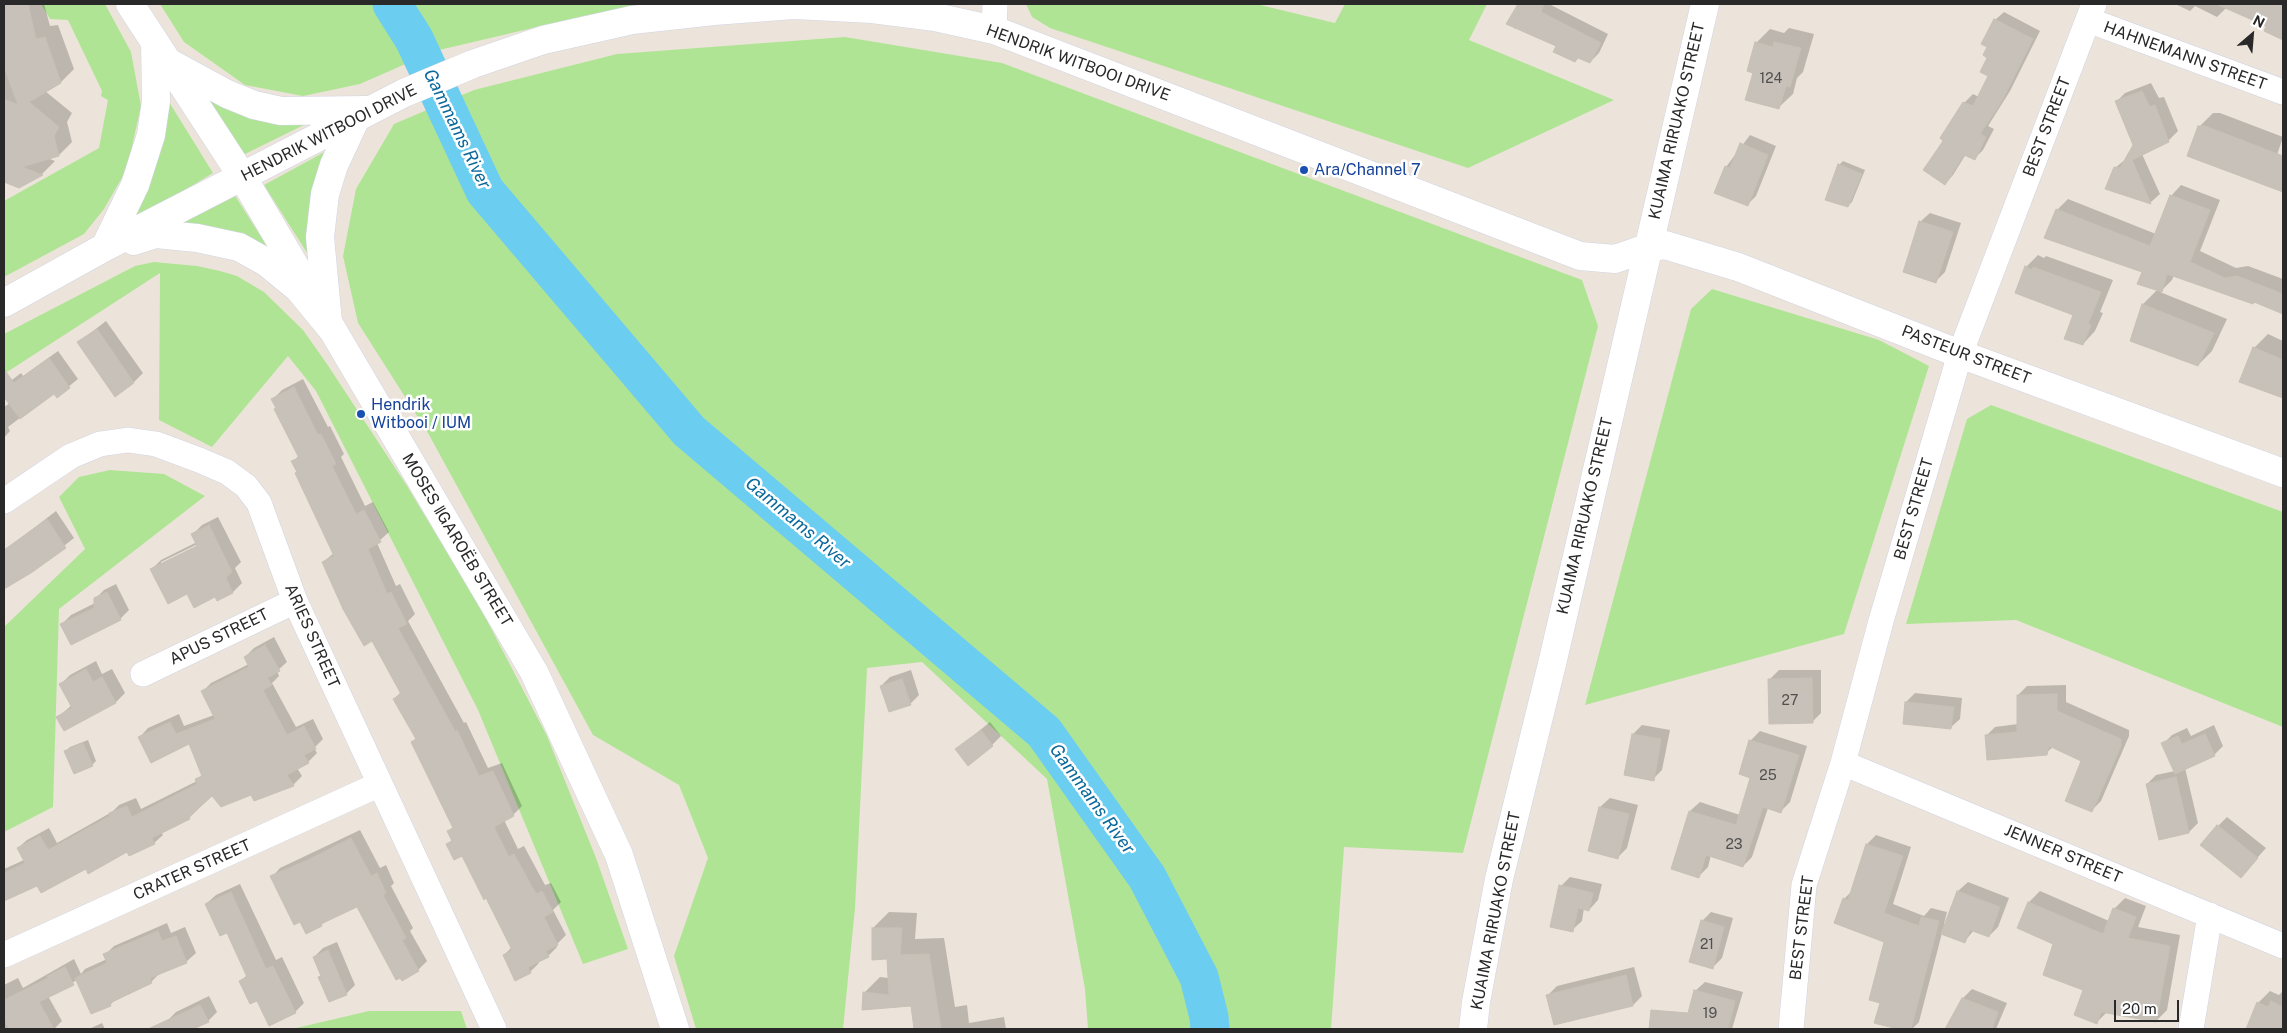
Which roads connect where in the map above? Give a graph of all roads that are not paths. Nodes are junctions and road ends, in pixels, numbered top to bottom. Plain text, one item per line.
1 (130, 4) edge
2 (1705, 4) edge
3 (2091, 12) edge
4 (994, 17) edge
5 (161, 52) junction
6 (2283, 92) edge
7 (363, 114) junction
8 (242, 176) junction
9 (1647, 248) junction
10 (101, 249) junction
11 (4, 303) edge
12 (329, 325) junction
13 (1960, 354) junction
14 (2283, 473) edge
15 (4, 501) edge
16 (294, 600) junction
17 (143, 674) dead end
18 (1843, 763) junction
19 (380, 784) junction
20 (2210, 916) junction
21 (2283, 946) edge
22 (4, 956) edge
23 (494, 1029) edge
24 (676, 1029) edge
25 (1473, 1029) edge
26 (1791, 1029) edge
27 (2191, 1029) edge

1 - 5 main road, MOSES ǁGAROËB STREET
2 - 9 main road, KUAIMA RIRUAKO STREET
3 - 6 street, HAHNEMANN STREET
3 - 13 street, BEST STREET
4 - 7 main road, HENDRIK WITBOOI DRIVE
4 - 9 main road, HENDRIK WITBOOI DRIVE
5 - 7 main road
5 - 8 main road, MOSES ǁGAROËB STREET
5 - 10 main road
7 - 8 main road, HENDRIK WITBOOI DRIVE
7 - 12 main road
8 - 10 main road, HENDRIK WITBOOI DRIVE
8 - 12 main road, MOSES ǁGAROËB STREET
9 - 13 main road, PASTEUR STREET
9 - 25 main road, KUAIMA RIRUAKO STREET
10 - 11 main road, HENDRIK WITBOOI DRIVE
10 - 12 main road
12 - 24 main road, MOSES ǁGAROËB STREET
13 - 14 main road, PASTEUR STREET
13 - 18 street, BEST STREET
15 - 16 street, ARIES STREET
16 - 17 street, APUS STREET
16 - 19 street, ARIES STREET
18 - 20 street, JENNER STREET
18 - 26 street, BEST STREET
19 - 22 street, CRATER STREET
19 - 23 street, ARIES STREET
20 - 21 street, JENNER STREET
20 - 27 street

